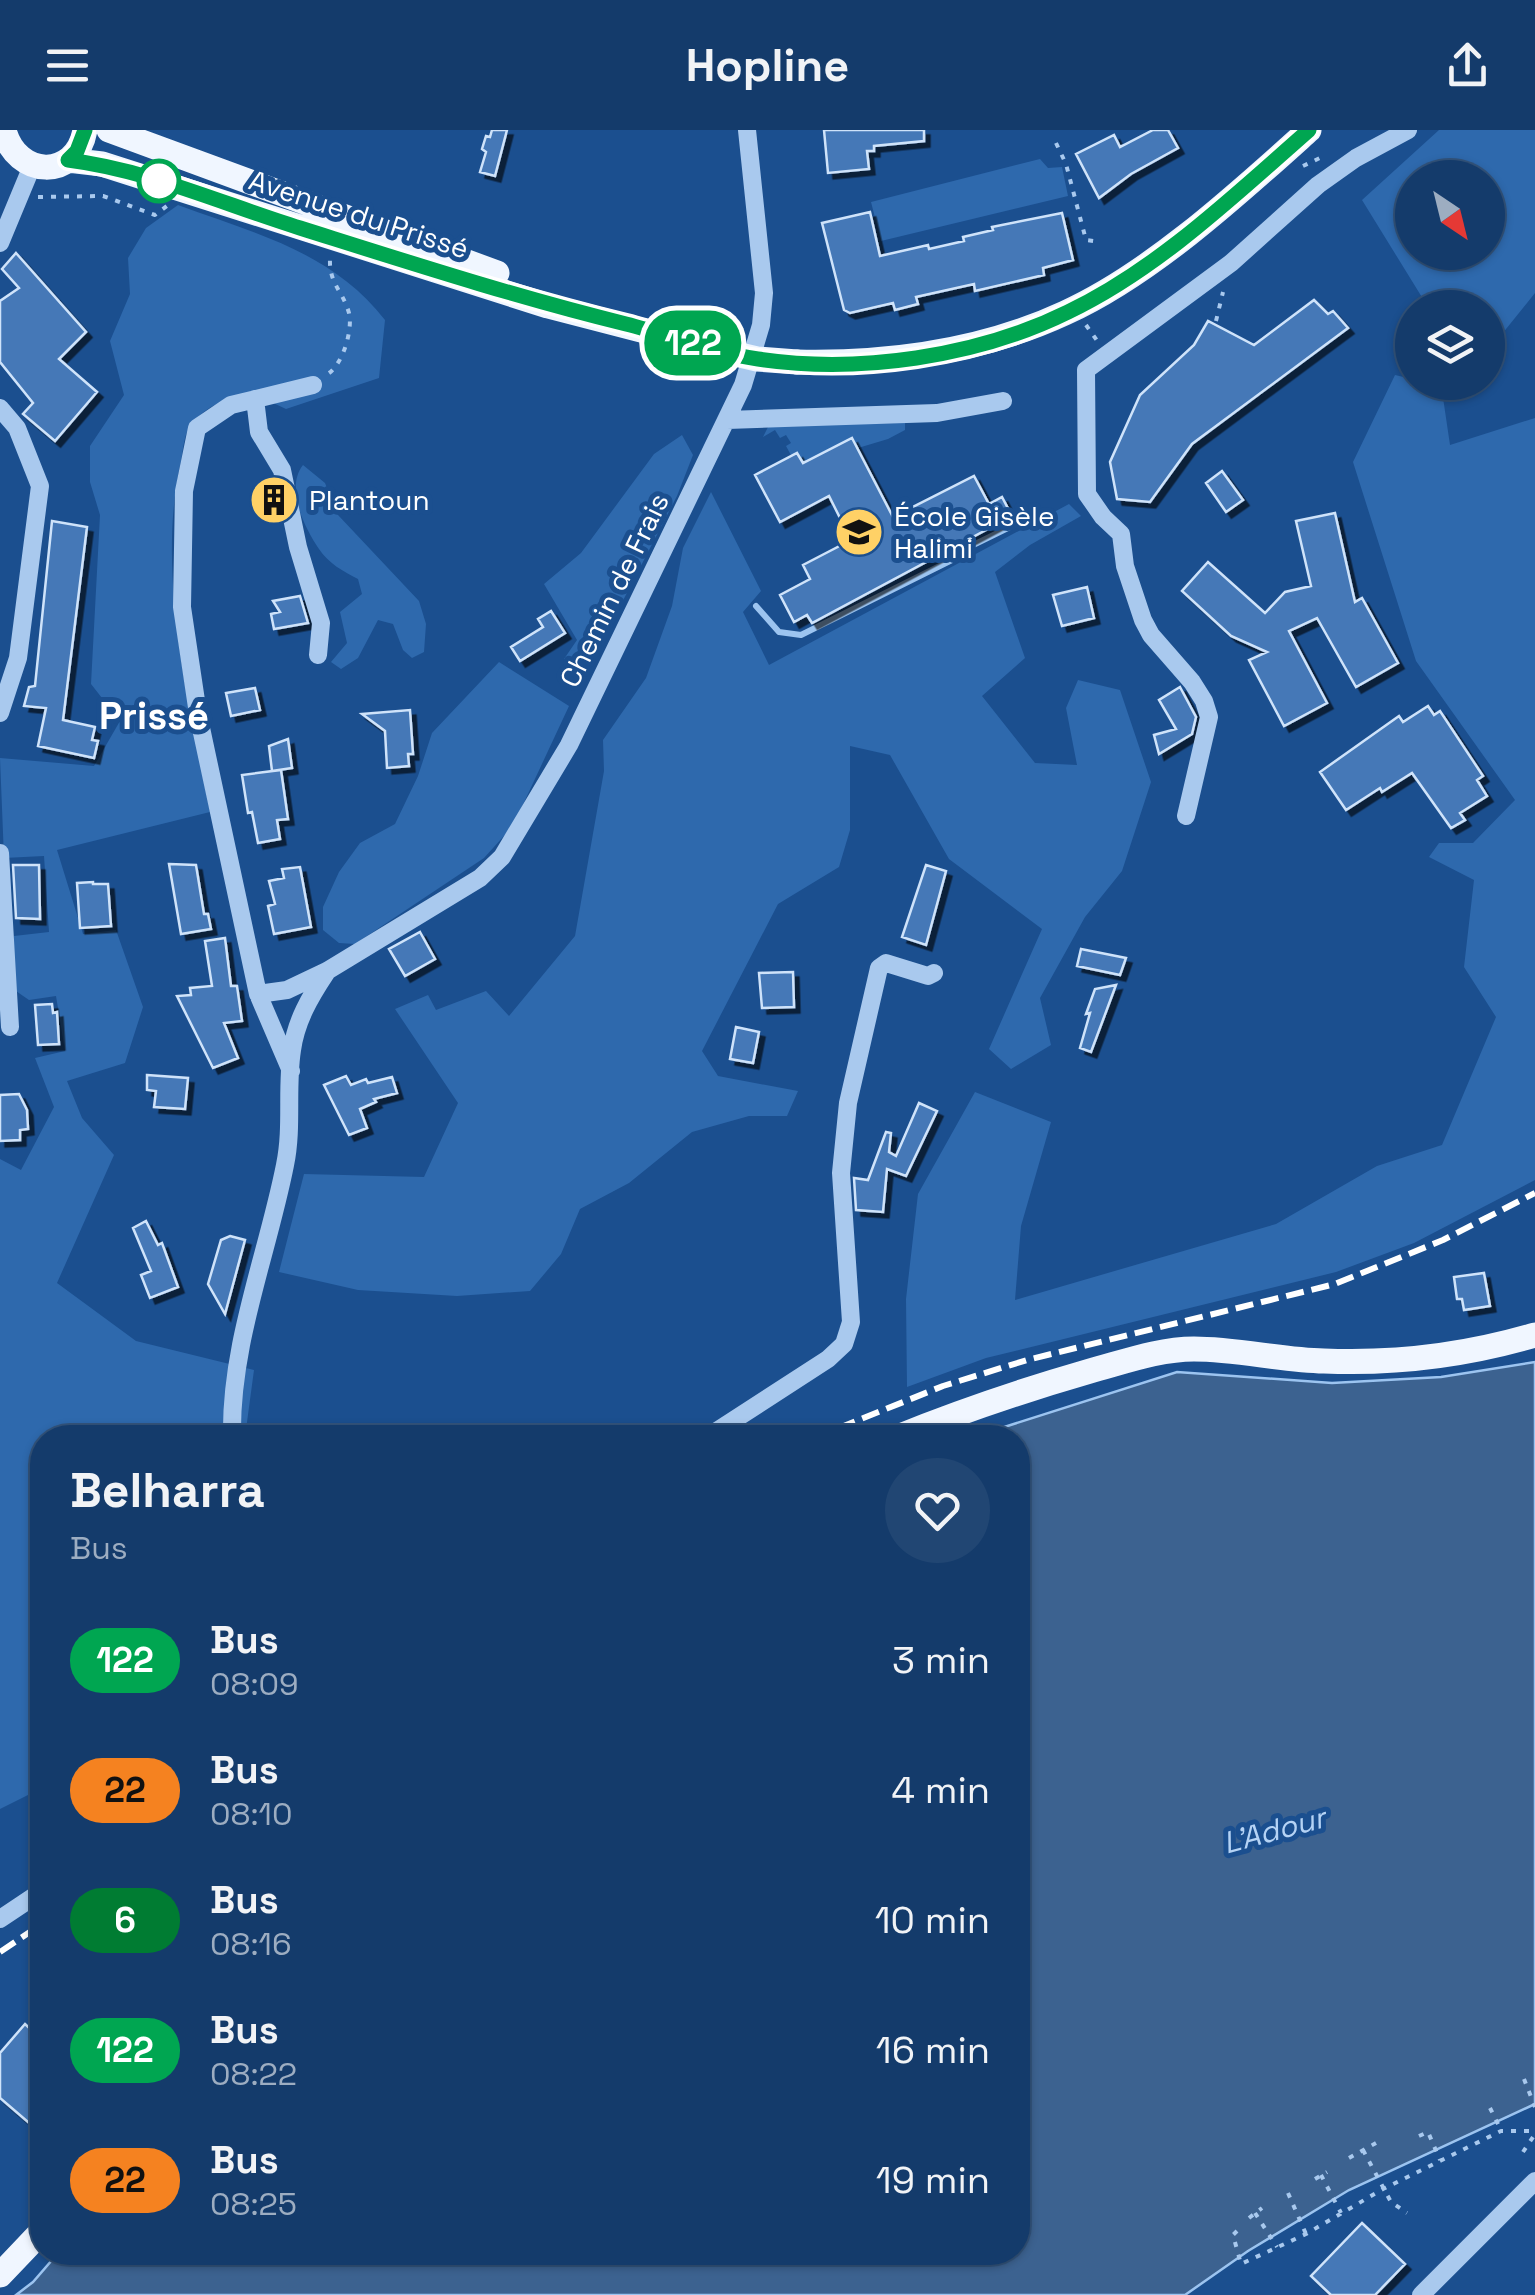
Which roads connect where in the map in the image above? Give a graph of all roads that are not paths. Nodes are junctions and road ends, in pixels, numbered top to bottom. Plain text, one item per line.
1 (3, 130) edge
2 (85, 130) edge
3 (109, 130) edge
4 (747, 130) edge
5 (1309, 130) edge
6 (1408, 130) edge
7 (68, 160) junction
8 (32, 166) junction
9 (0, 243) edge
10 (632, 326) junction
11 (313, 385) road end
12 (255, 399) junction
13 (1003, 401) dead end
14 (0, 408) edge
15 (727, 420) junction
16 (318, 655) dead end
17 (0, 714) edge
18 (1186, 816) dead end
19 (0, 853) edge
20 (327, 971) junction
21 (934, 973) dead end
22 (258, 994) junction
23 (10, 1027) dead end
24 (290, 1071) junction
25 (1535, 1335) edge
26 (232, 1425) edge
27 (727, 1425) edge
28 (931, 1425) edge
29 (30, 1899) edge
30 (0, 1919) edge
31 (1535, 2181) edge
32 (30, 2244) edge
33 (0, 2275) edge
34 (1421, 2295) edge

1 - 8 main road
2 - 7 main road
3 - 10 main road, Avenue du Prissé
4 - 15 street, Chemin de Frais
5 - 10 main road, Avenue du Prissé, bridge
6 - 18 street
7 - 8 main road, Avenue du Prissé
7 - 10 main road, Avenue du Prissé
8 - 9 street
11 - 12 street
12 - 16 street
12 - 22 street
13 - 15 street
14 - 17 street
15 - 20 street, Chemin de Frais
19 - 23 street
20 - 22 street, Chemin de Frais
20 - 24 street, Chemin de Frais
21 - 27 street
22 - 24 street
24 - 26 street, Chemin de Frais
25 - 28 main road
29 - 30 street
31 - 34 street
32 - 33 main road

